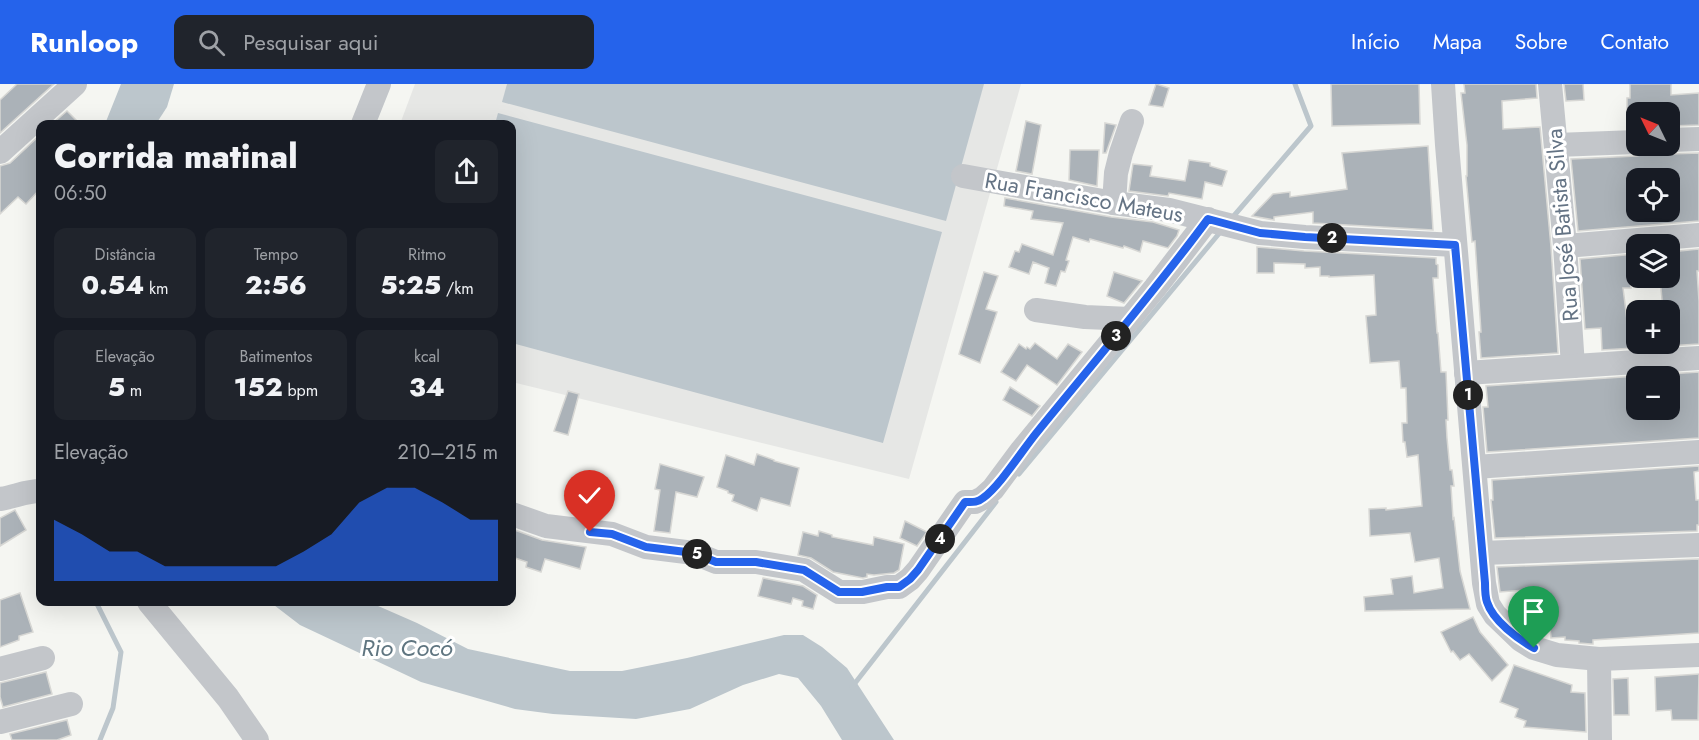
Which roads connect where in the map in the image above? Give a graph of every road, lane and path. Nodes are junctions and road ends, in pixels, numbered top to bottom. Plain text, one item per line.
1 (75, 84) edge
2 (379, 84) edge
3 (1443, 84) edge
4 (1550, 84) edge
5 (365, 120) edge
6 (1132, 121) dead end
7 (1699, 139) edge
8 (1680, 140) edge
9 (1626, 142) edge
10 (1556, 145) junction
11 (0, 153) edge
12 (963, 176) dead end
13 (1114, 203) junction
14 (1208, 219) junction
15 (1699, 235) edge
16 (1455, 245) junction
17 (1565, 246) junction
18 (1036, 310) dead end
19 (1130, 319) junction
20 (1699, 358) edge
21 (1573, 366) junction
22 (1466, 373) junction
23 (1699, 452) edge
24 (1475, 467) junction
25 (36, 491) edge
26 (0, 499) edge
27 (516, 515) edge
28 (1699, 545) edge
29 (1482, 553) junction
30 (151, 606) edge
31 (1699, 655) edge
32 (43, 658) dead end
33 (1599, 659) junction
34 (0, 669) edge
35 (72, 704) dead end
36 (0, 723) edge
37 (257, 740) edge
38 (1600, 740) edge

1 - 11 street
2 - 5 street
3 - 16 street
4 - 10 street, Rua José Batista Silva
6 - 13 street
7 - 8 street
9 - 10 street
10 - 17 street, Rua José Batista Silva
12 - 13 street, Rua Francisco Mateus
13 - 14 street, Rua Francisco Mateus
14 - 16 street, Rua Francisco Mateus
14 - 19 street
15 - 17 street
16 - 22 street
17 - 21 street, Rua José Batista Silva
18 - 19 street
19 - 27 street
20 - 21 street
21 - 22 street
22 - 24 street
23 - 24 street
24 - 29 street
25 - 26 street
28 - 29 street
29 - 33 street
30 - 37 street
31 - 33 street
32 - 34 street
33 - 38 street
35 - 36 street

